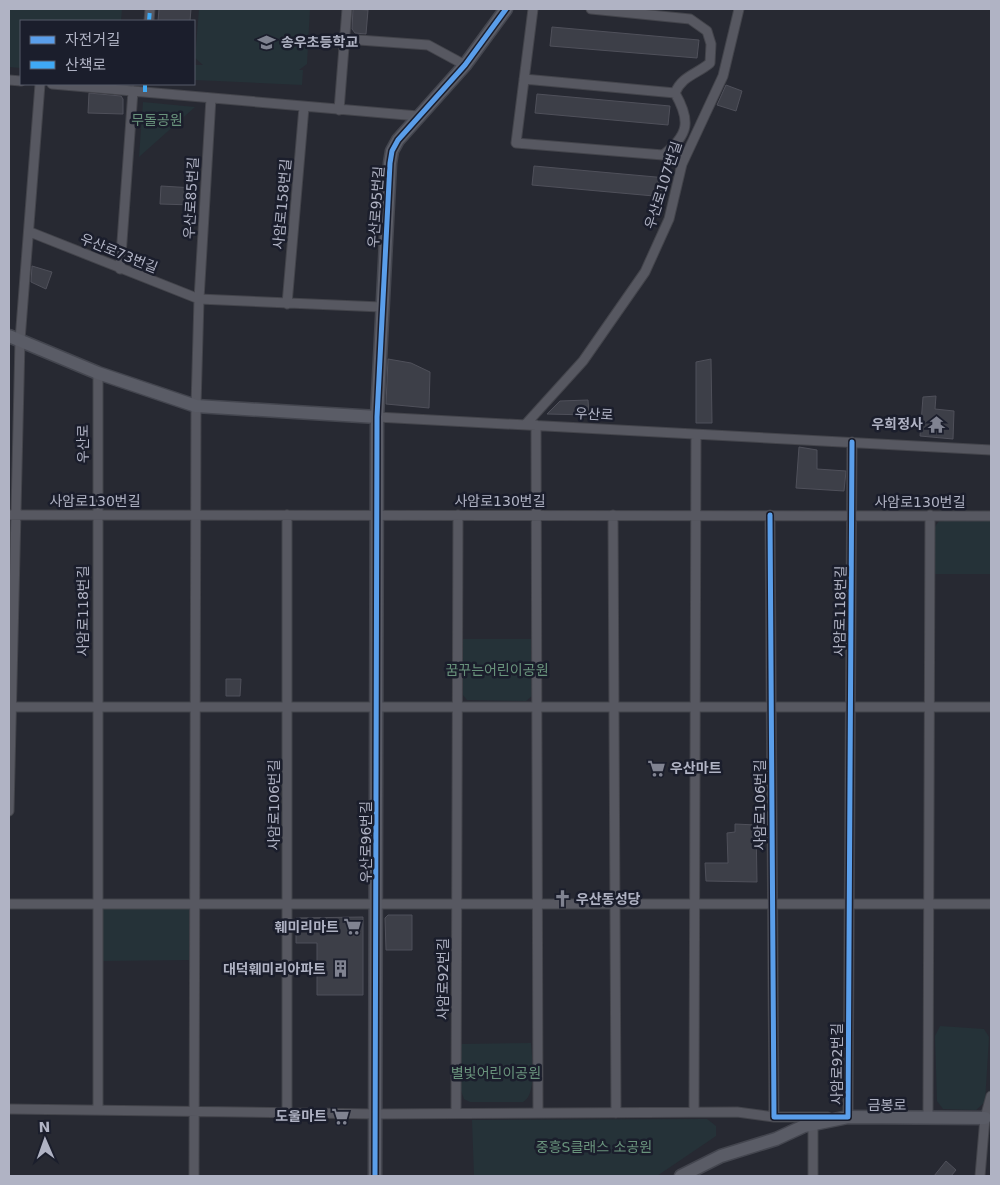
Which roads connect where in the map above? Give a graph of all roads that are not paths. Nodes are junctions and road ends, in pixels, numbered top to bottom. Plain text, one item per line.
1 (347, 9) edge
2 (506, 9) edge
3 (533, 9) edge
4 (591, 9) edge
5 (739, 9) edge
6 (345, 39) junction
7 (465, 65) junction
8 (524, 79) junction
9 (40, 85) edge
10 (64, 85) edge
11 (145, 88) edge
12 (133, 91) junction
13 (674, 93) junction
14 (211, 98) junction
15 (304, 107) junction
16 (340, 110) junction
17 (418, 116) junction
18 (30, 232) junction
19 (120, 269) junction
20 (199, 299) junction
21 (287, 304) junction
22 (381, 307) junction
23 (14, 338) edge
24 (98, 373) junction
25 (196, 406) junction
26 (377, 417) junction
27 (525, 425) junction
28 (536, 425) junction
29 (696, 435) junction
30 (852, 442) junction
31 (991, 450) edge
32 (12, 515) edge
33 (97, 515) junction
34 (195, 515) junction
35 (287, 515) junction
36 (378, 515) junction
37 (458, 515) junction
38 (537, 515) junction
39 (613, 515) junction
40 (696, 515) junction
41 (770, 515) junction
42 (853, 515) junction
43 (930, 516) junction
44 (991, 516) edge
45 (195, 706) junction
46 (287, 706) junction
47 (378, 706) junction
48 (457, 706) junction
49 (537, 706) junction
50 (614, 706) junction
51 (695, 706) junction
52 (771, 706) junction
53 (850, 706) junction
54 (930, 706) junction
55 (991, 706) edge
56 (10, 707) edge
57 (97, 707) junction
58 (9, 810) edge
59 (9, 904) edge
60 (98, 904) junction
61 (194, 904) junction
62 (287, 904) junction
63 (377, 904) junction
64 (457, 904) junction
65 (538, 904) junction
66 (615, 904) junction
67 (694, 904) junction
68 (772, 904) junction
69 (850, 904) junction
70 (930, 904) junction
71 (991, 904) edge
72 (991, 1096) edge
73 (9, 1109) edge
74 (98, 1109) junction
75 (194, 1111) junction
76 (538, 1112) junction
77 (694, 1112) junction
78 (287, 1113) junction
79 (456, 1113) junction
80 (616, 1113) junction
81 (376, 1114) junction
82 (848, 1116) junction
83 (928, 1116) junction
84 (774, 1117) junction
85 (985, 1118) junction
86 (813, 1126) junction
87 (194, 1176) edge
88 (375, 1176) edge
89 (681, 1176) edge
90 (813, 1176) edge
91 (980, 1176) edge

1 - 6 street
2 - 7 street, 우산로95번길
3 - 8 street
4 - 13 street
5 - 27 street, 우산로107번길
6 - 7 street
6 - 16 street
7 - 17 street, 우산로95번길
8 - 13 street
8 - 13 street
9 - 18 street
10 - 12 street
11 - 12 street
11 - 14 street
12 - 19 street
14 - 15 street
14 - 20 street, 우산로85번길
15 - 16 street
15 - 21 street, 사암로158번길
16 - 17 street
17 - 22 street, 우산로95번길
18 - 19 street, 우산로73번길
18 - 23 street
19 - 20 street, 우산로73번길
20 - 21 street
20 - 25 street, 우산로85번길
21 - 22 street
22 - 26 street, 우산로95번길
23 - 24 street, 우산로
23 - 32 street
24 - 25 street, 우산로
24 - 33 street, 우산로
25 - 26 street, 우산로
25 - 34 street
26 - 27 street, 우산로
26 - 36 street, 우산로96번길
27 - 28 street, 우산로
28 - 29 street, 우산로
28 - 38 street
29 - 30 street, 우산로
29 - 40 street
30 - 31 street, 우산로
30 - 42 street, 사암로118번길
32 - 33 street, 사암로130번길
32 - 56 street
33 - 34 street, 사암로130번길
33 - 57 street, 사암로118번길
34 - 35 street, 사암로130번길
34 - 45 street
35 - 36 street, 사암로130번길
35 - 46 street
36 - 37 street, 사암로130번길
36 - 47 street, 우산로96번길
37 - 38 street, 사암로130번길
37 - 48 street
38 - 39 street, 사암로130번길
38 - 49 street
39 - 40 street, 사암로130번길
39 - 50 street
40 - 41 street, 사암로130번길
40 - 51 street
41 - 42 street, 사암로130번길
41 - 52 street
42 - 43 street, 사암로130번길
42 - 53 street, 사암로118번길
43 - 44 street, 사암로130번길
43 - 54 street
45 - 46 street
45 - 57 street
45 - 61 street
46 - 47 street
46 - 62 street, 사암로106번길
47 - 48 street
47 - 63 street, 우산로96번길
48 - 49 street
48 - 64 street
49 - 50 street
49 - 65 street
50 - 51 street
50 - 66 street
51 - 52 street
51 - 67 street
52 - 53 street
52 - 68 street, 사암로106번길
53 - 54 street
53 - 69 street
54 - 55 street
54 - 70 street
56 - 57 street
56 - 58 street
57 - 60 street
59 - 60 street
60 - 61 street
60 - 74 street
61 - 62 street
61 - 75 street
62 - 63 street
62 - 78 street
63 - 64 street
63 - 81 street, 우산로96번길
64 - 65 street
64 - 79 street, 사암로92번길
65 - 66 street
65 - 76 street
66 - 67 street
66 - 80 street
67 - 68 street
67 - 77 street
68 - 69 street
68 - 84 street
69 - 70 street
69 - 82 street, 사암로92번길
70 - 71 street
70 - 83 street
72 - 85 street
73 - 74 street, 사암로92번길
74 - 75 street, 사암로92번길
75 - 78 street, 사암로92번길
75 - 87 street
76 - 79 street, 사암로92번길
76 - 80 street, 사암로92번길
77 - 80 street, 사암로92번길
77 - 84 street, 사암로92번길
78 - 81 street, 사암로92번길
79 - 81 street, 사암로92번길
81 - 88 street, 우산로96번길
82 - 83 street, 금봉로
82 - 84 street, 사암로92번길
82 - 86 street, 금봉로
83 - 85 street, 금봉로
85 - 91 street
86 - 89 street, 금봉로
86 - 90 street

